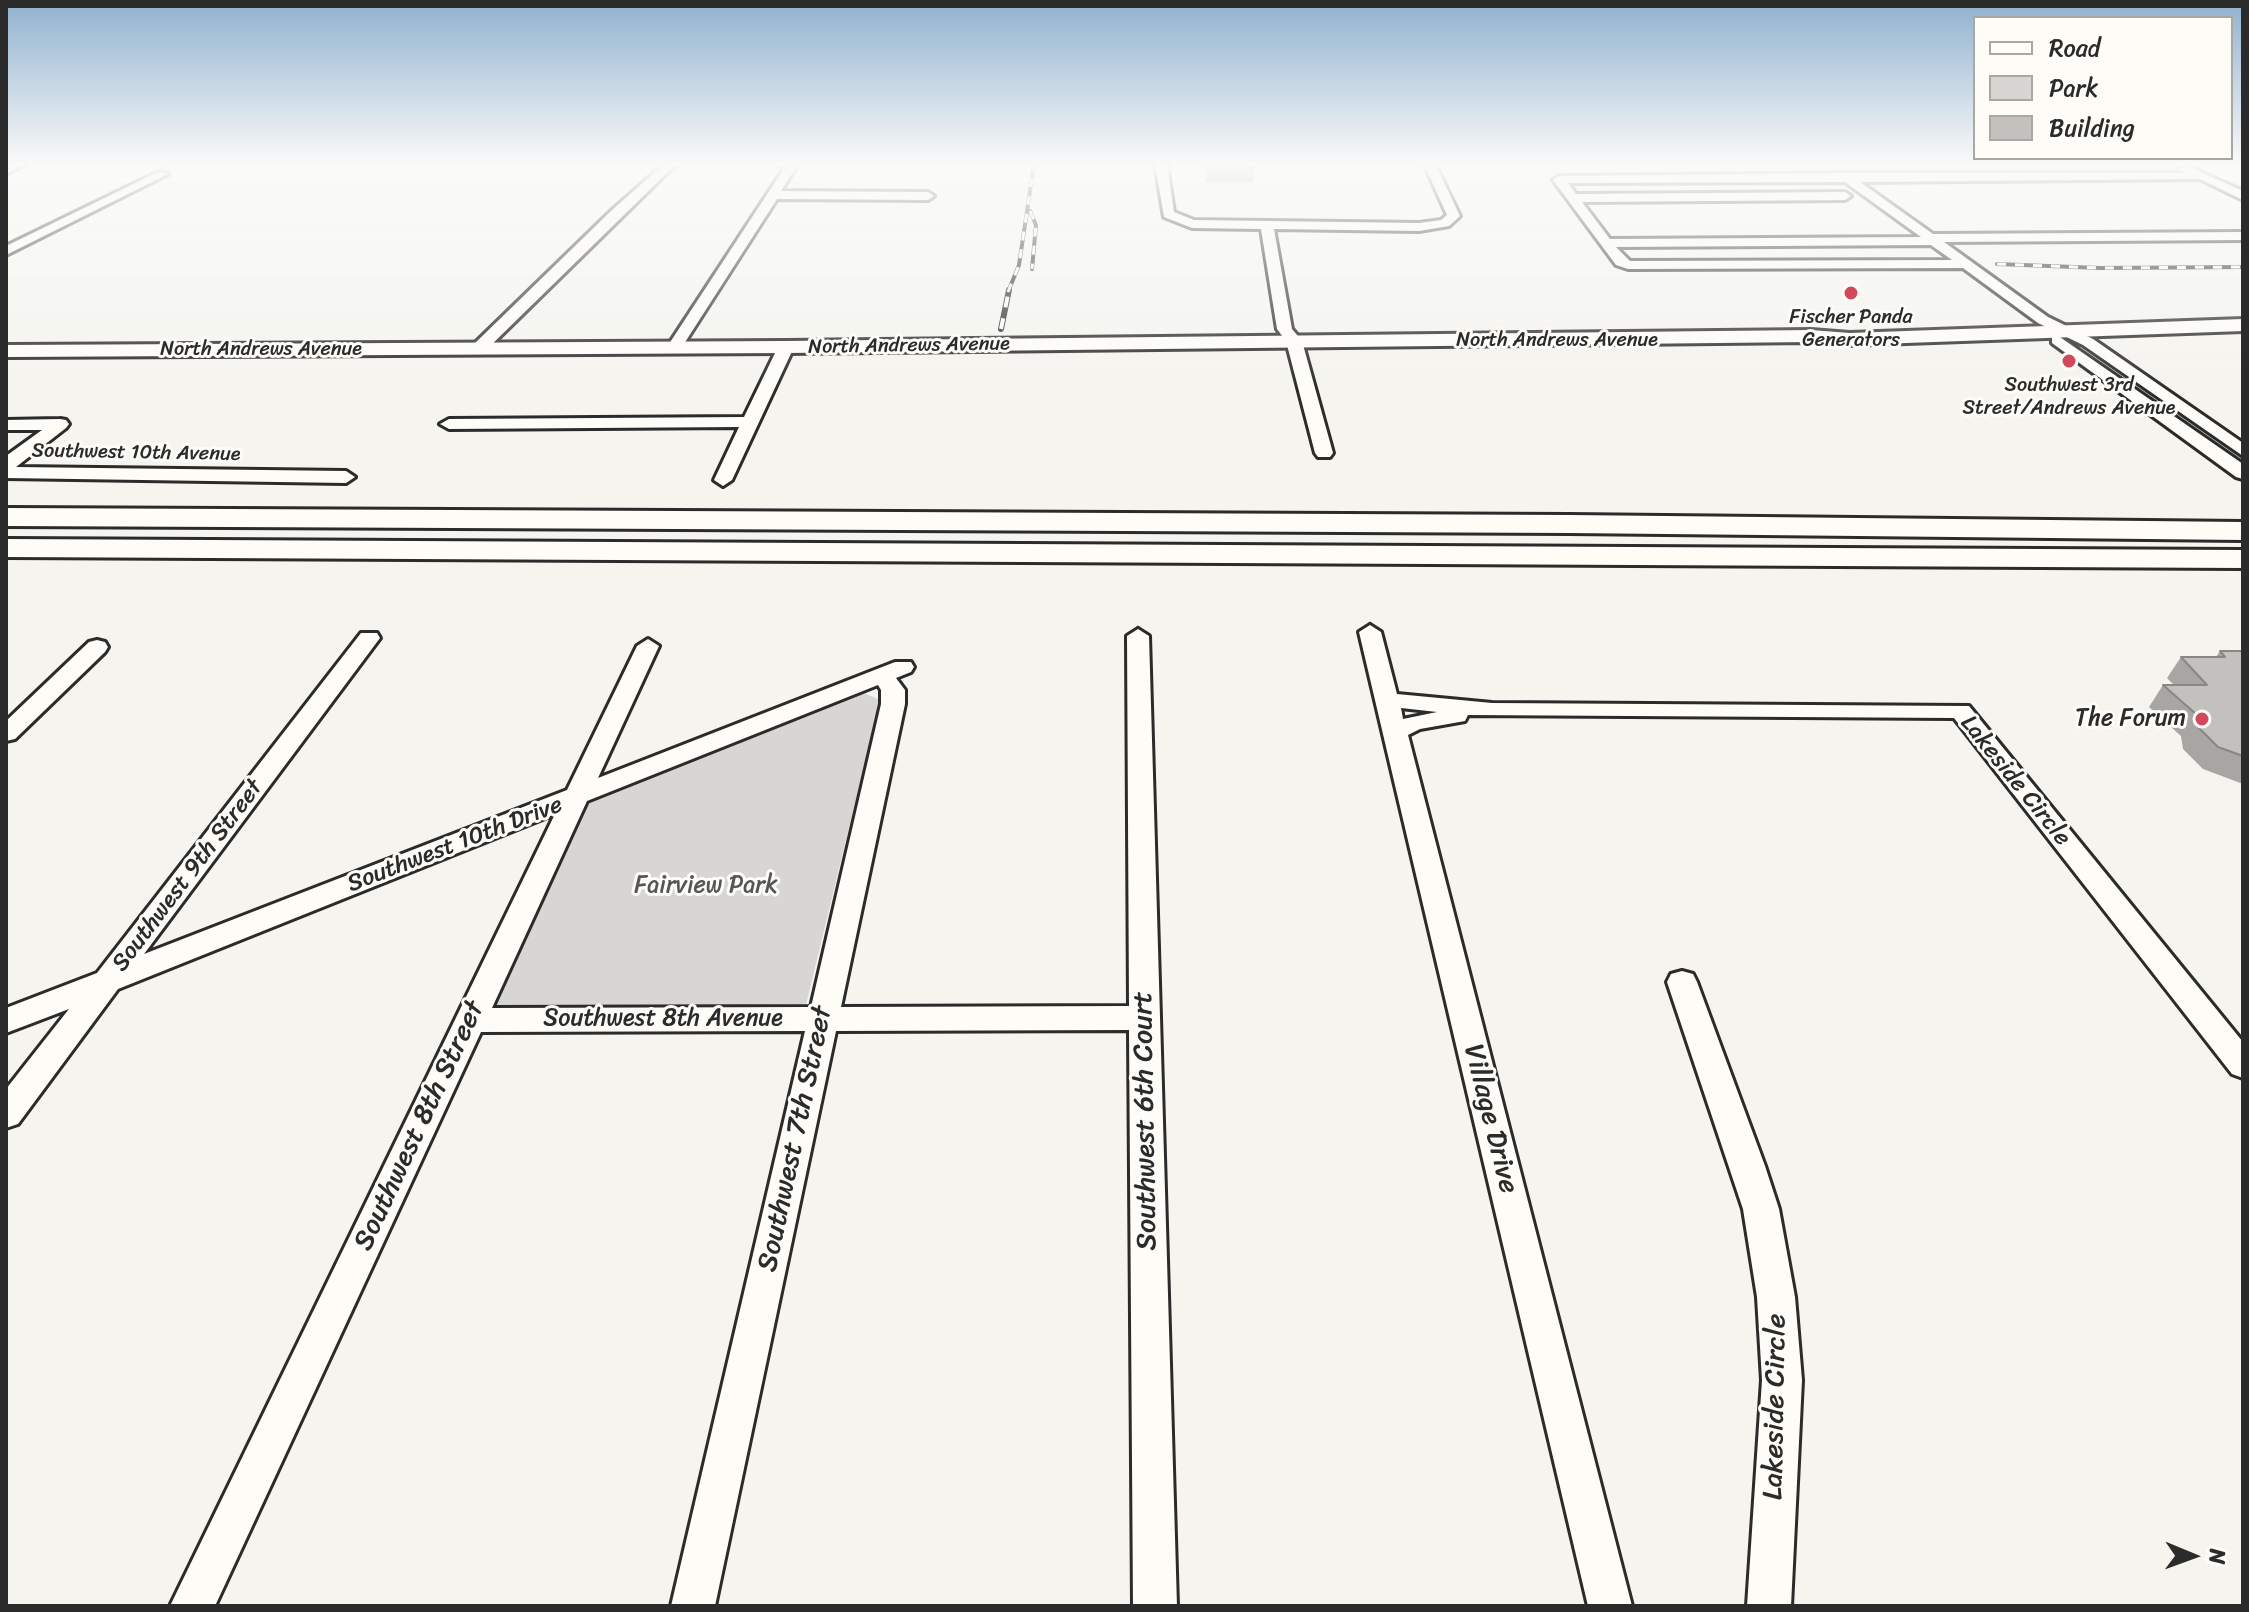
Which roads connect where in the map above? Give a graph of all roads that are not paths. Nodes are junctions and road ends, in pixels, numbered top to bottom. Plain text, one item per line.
1 (30, 239) edge
2 (589, 239) edge
3 (744, 239) edge
4 (1269, 239) edge
5 (1603, 239) edge
6 (1992, 239) edge
7 (1932, 240) junction
8 (1606, 243) junction
9 (6, 251) edge
10 (1965, 264) junction
11 (1297, 305) dead end
12 (2243, 312) edge
13 (2243, 325) edge
14 (2053, 328) junction
15 (1294, 341) junction
16 (675, 347) junction
17 (786, 347) junction
18 (478, 349) junction
19 (6, 351) edge
20 (749, 422) junction
21 (449, 424) dead end
22 (6, 425) edge
23 (2243, 451) edge
24 (1324, 453) dead end
25 (2243, 473) edge
26 (346, 477) dead end
27 (723, 480) dead end
28 (6, 517) edge
29 (1093, 522) junction
30 (2243, 531) edge
31 (6, 532) edge
32 (1320, 538) junction
33 (2243, 542) edge
34 (6, 548) edge
35 (769, 552) junction
36 (2243, 559) edge
37 (6, 564) edge
38 (558, 567) junction
39 (2243, 571) edge
40 (1370, 632) dead end
41 (1138, 636) dead end
42 (369, 638) dead end
43 (648, 646) dead end
44 (97, 647) dead end
45 (893, 671) joint
46 (1391, 716) junction
47 (6, 734) edge
48 (576, 797) junction
49 (107, 981) junction
50 (1682, 982) dead end
51 (823, 1018) junction
52 (1144, 1018) junction
53 (470, 1020) junction
54 (6, 1021) edge
55 (2243, 1065) edge
56 (6, 1114) edge
57 (192, 1606) edge
58 (693, 1606) edge
59 (1155, 1606) edge
60 (1610, 1606) edge
61 (1769, 1606) edge

1 - 9 street
2 - 18 street
3 - 16 street
4 - 15 street
5 - 8 street
6 - 7 street
7 - 8 street
7 - 10 street
8 - 10 street
10 - 14 street
11 - 15 street
12 - 14 main road, North Andrews Avenue
13 - 14 main road, North Andrews Avenue
14 - 15 main road, North Andrews Avenue
14 - 23 street
14 - 25 street
15 - 17 main road, North Andrews Avenue
15 - 24 street
16 - 17 main road, North Andrews Avenue
16 - 18 main road, North Andrews Avenue
17 - 20 street
18 - 19 main road, North Andrews Avenue
20 - 21 street
20 - 27 street
22 - 26 street, Southwest 10th Avenue
28 - 29 highway
29 - 30 highway
29 - 32 highway
31 - 32 highway
32 - 33 highway
34 - 35 highway
35 - 36 highway
35 - 38 highway
37 - 38 highway
38 - 39 highway
40 - 46 street, Village Drive
41 - 52 street, Southwest 6th Court
42 - 49 street, Southwest 9th Street
43 - 48 street, Southwest 8th Street
44 - 47 street
45 - 48 street, Southwest 10th Drive
45 - 51 street, Southwest 7th Street
46 - 55 street, Lakeside Circle
46 - 60 street, Village Drive
48 - 49 street, Southwest 10th Drive
48 - 53 street, Southwest 8th Street
49 - 54 street, Southwest 10th Drive
49 - 56 street, Southwest 9th Street
50 - 61 street, Lakeside Circle
51 - 52 street, Southwest 8th Avenue
51 - 53 street, Southwest 8th Avenue
51 - 58 street, Southwest 7th Street
52 - 59 street, Southwest 6th Court
53 - 57 street, Southwest 8th Street

